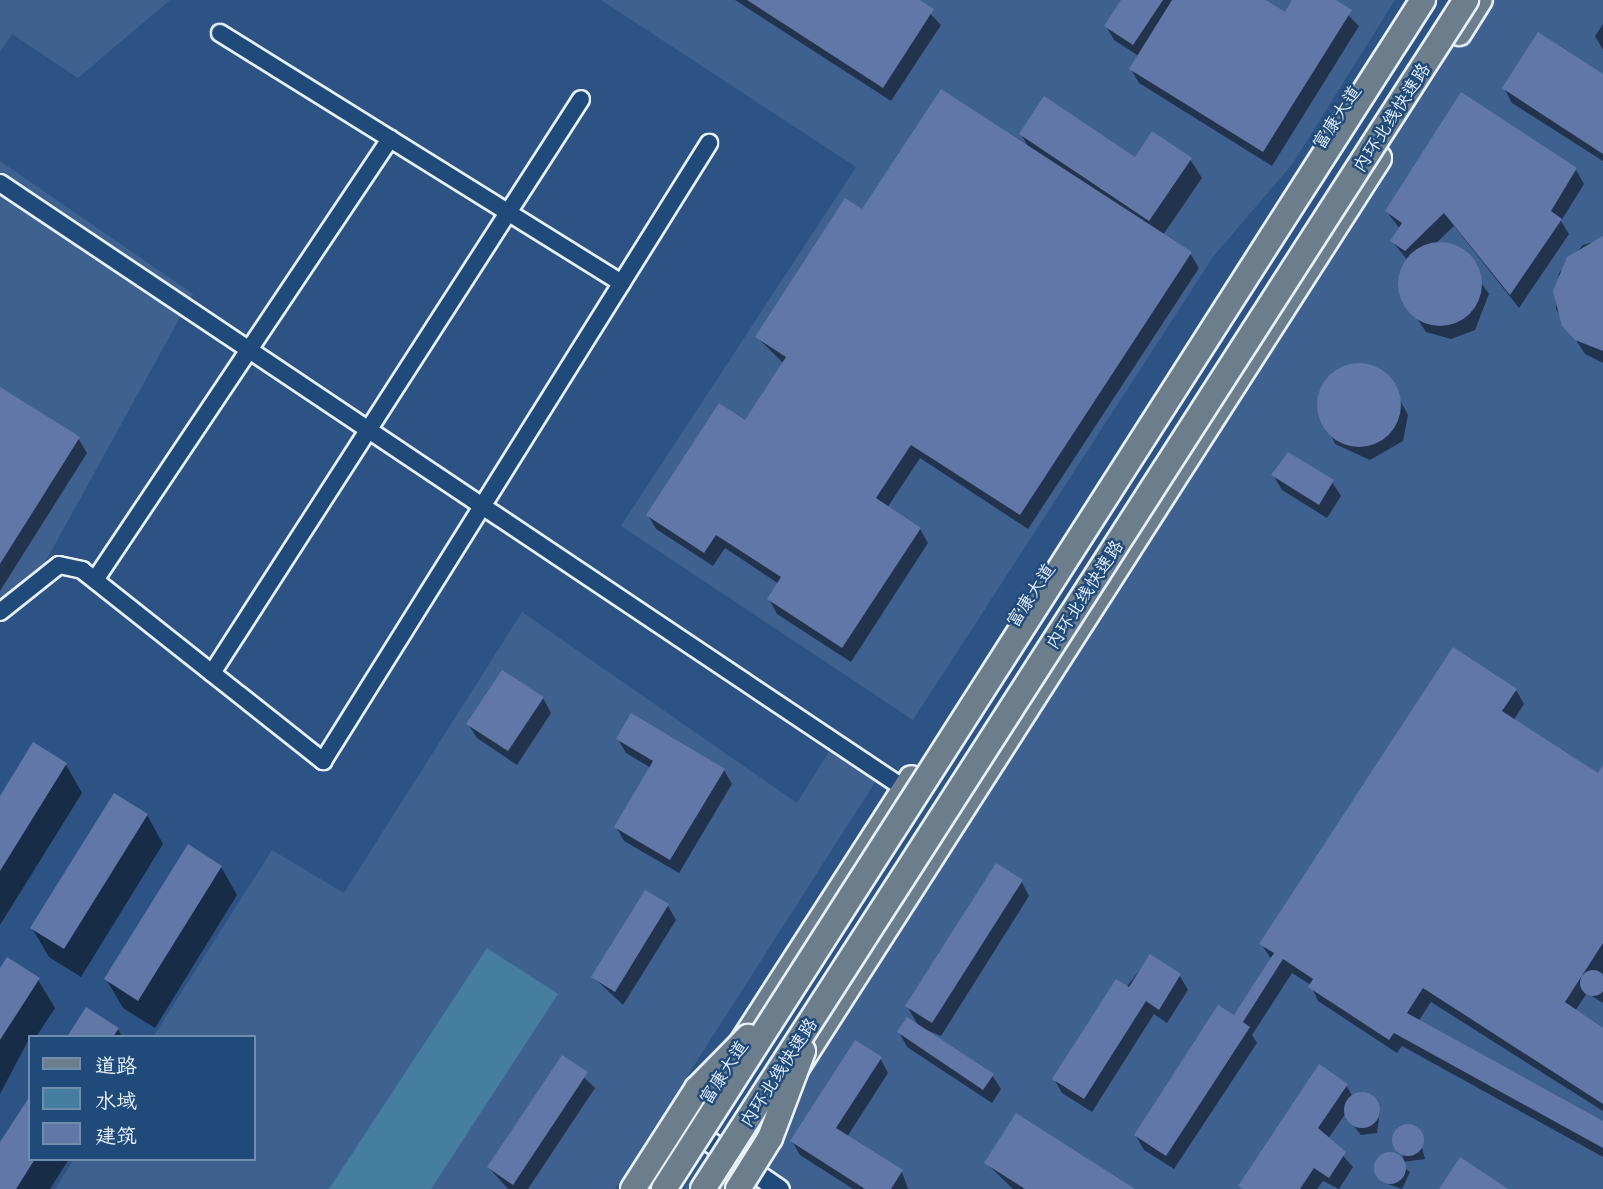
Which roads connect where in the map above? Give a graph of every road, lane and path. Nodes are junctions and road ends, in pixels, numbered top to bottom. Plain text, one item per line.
1 (1411, 0) edge
2 (1423, 0) edge
3 (1466, 0) edge
4 (1480, 0) edge
5 (220, 33) dead end
6 (581, 99) dead end
7 (390, 139) junction
8 (709, 143) dead end
9 (0, 183) edge
10 (509, 213) junction
11 (621, 283) junction
12 (248, 349) junction
13 (366, 428) junction
14 (481, 505) junction
15 (95, 580) junction
16 (0, 612) edge
17 (212, 673) junction
18 (905, 789) junction
19 (861, 880) junction
20 (888, 901) junction
21 (682, 1136) junction
22 (733, 1181) edge
23 (634, 1189) edge
24 (648, 1189) edge
25 (664, 1189) edge
26 (703, 1189) edge
27 (779, 1189) edge

1 - 18 main road, 富康大道
2 - 19 main road, 内环北线快速路, bridge
3 - 20 main road, 内环北线快速路, bridge
4 - 22 main road
5 - 7 street
6 - 10 street
7 - 10 street
7 - 12 street
8 - 11 street
9 - 12 street
10 - 11 street
10 - 13 street
11 - 14 street
12 - 13 street
12 - 15 street
13 - 14 street
13 - 17 street
14 - 17 street
14 - 18 street
15 - 16 street
15 - 17 street
18 - 21 main road, 富康大道
19 - 23 main road, bridge
19 - 25 main road, 内环北线快速路, bridge
20 - 22 main road, bridge
20 - 26 main road, 内环北线快速路, bridge
21 - 22 street
21 - 24 main road, 富康大道
22 - 27 street

